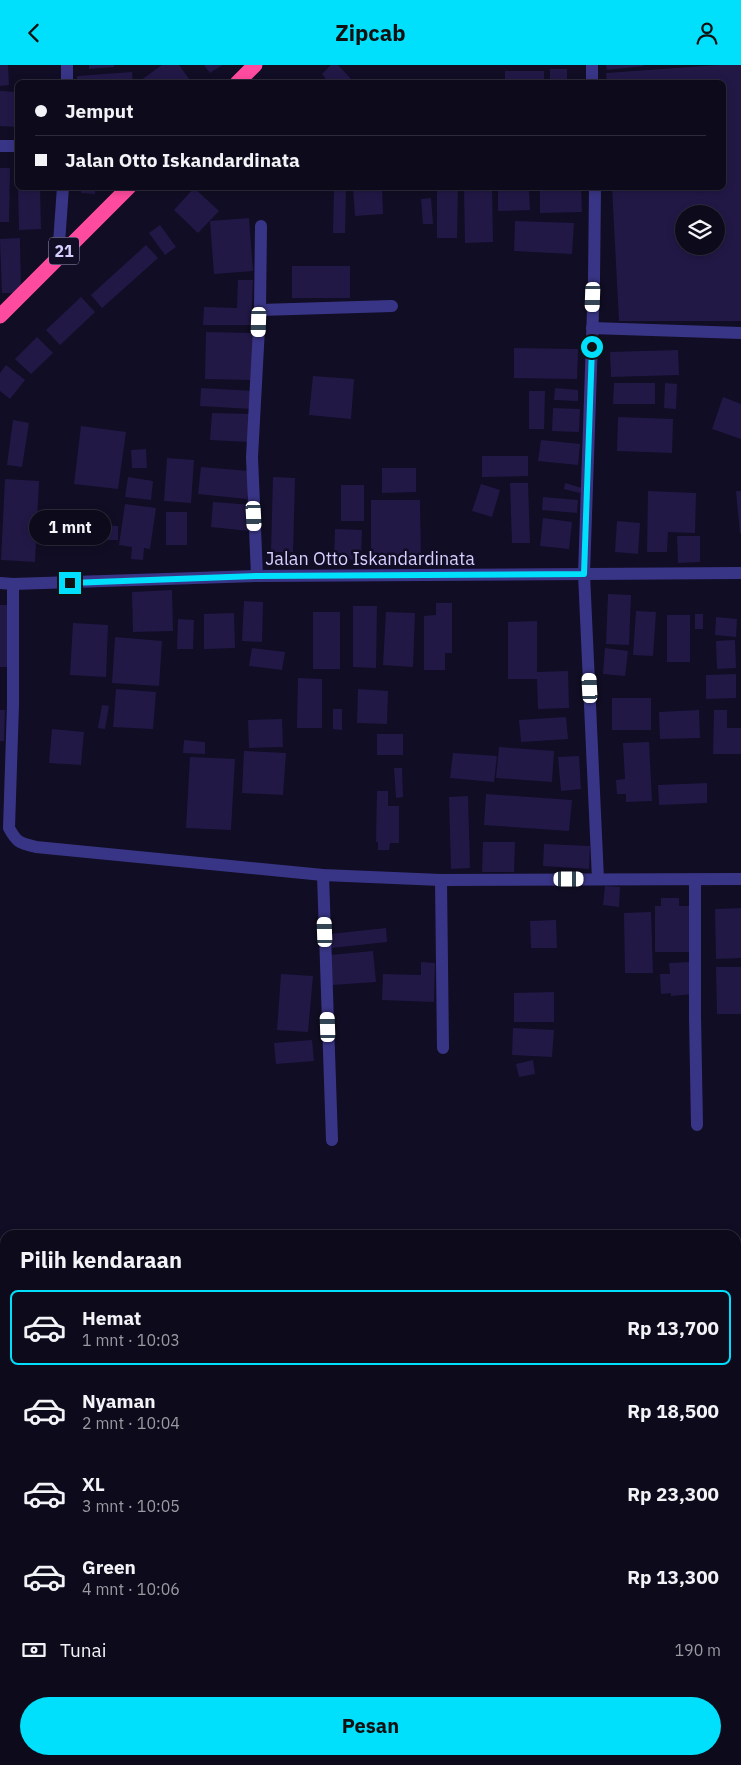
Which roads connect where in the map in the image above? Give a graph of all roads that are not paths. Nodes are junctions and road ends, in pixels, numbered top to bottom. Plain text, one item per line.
1 (67, 65) edge
2 (255, 65) edge
3 (592, 65) edge
4 (67, 80) edge
5 (240, 80) edge
6 (592, 80) edge
7 (0, 146) edge
8 (15, 146) edge
9 (63, 190) edge
10 (126, 190) edge
11 (595, 190) edge
12 (260, 226) dead end
13 (58, 257) junction
14 (392, 306) dead end
15 (260, 310) junction
16 (0, 315) edge
17 (592, 329) junction
18 (741, 333) edge
19 (741, 573) edge
20 (584, 574) junction
21 (257, 576) junction
22 (0, 583) edge
23 (14, 585) junction
24 (323, 875) junction
25 (598, 879) junction
26 (741, 879) edge
27 (441, 880) junction
28 (694, 880) junction
29 (443, 1048) dead end
30 (697, 1125) dead end
31 (332, 1141) dead end

1 - 4 street
2 - 5 highway
3 - 6 street
7 - 8 street
9 - 13 street
10 - 13 highway, 21
11 - 17 street
12 - 15 street
13 - 16 highway, 21
14 - 15 street
15 - 21 street
17 - 18 street
17 - 20 street
19 - 20 street, Jalan Otto Iskandardinata
20 - 21 street, Jalan Otto Iskandardinata
20 - 25 street
21 - 23 street, Jalan Otto Iskandardinata
22 - 23 street, Jalan Otto Iskandardinata
23 - 24 street
24 - 27 street
24 - 31 street
25 - 27 street
25 - 28 street
26 - 28 street
27 - 29 street
28 - 30 street

